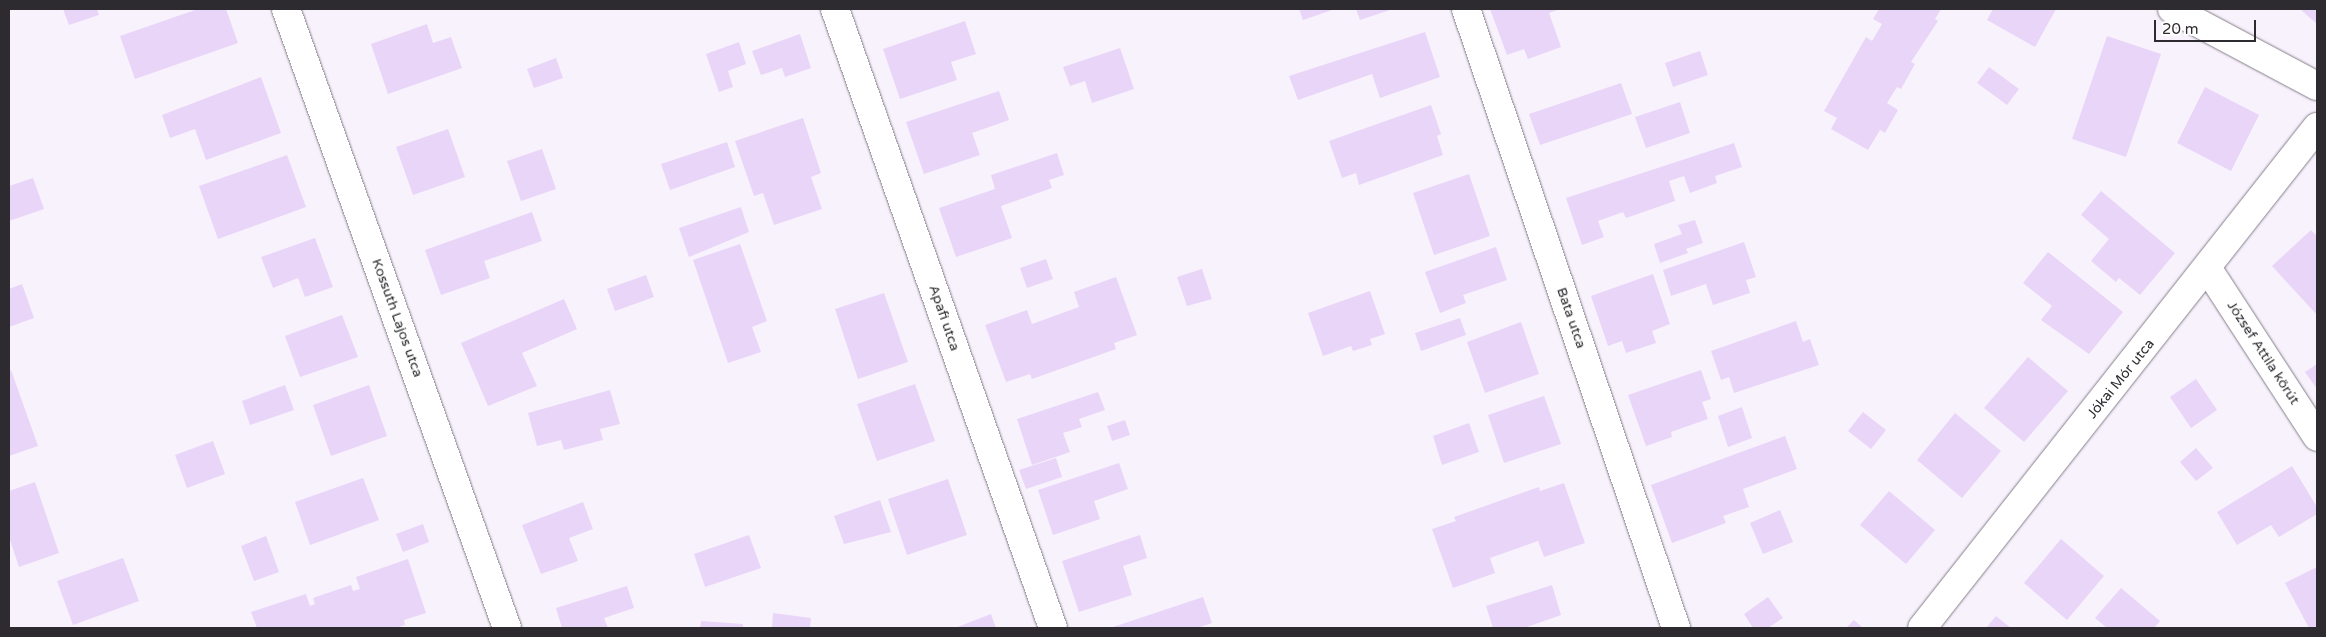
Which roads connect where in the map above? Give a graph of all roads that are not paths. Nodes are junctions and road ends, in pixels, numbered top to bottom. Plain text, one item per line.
1 (286, 9) edge
2 (835, 9) edge
3 (1466, 9) edge
4 (2172, 9) edge
5 (2317, 86) edge
6 (2317, 127) edge
7 (2208, 269) junction
8 (2317, 437) edge
9 (507, 628) edge
10 (1053, 628) edge
11 (1676, 628) edge
12 (1922, 628) edge

1 - 9 street, Kossuth Lajos utca
2 - 10 street, Apafi utca
3 - 11 street, Bata utca
4 - 5 street
6 - 7 street, Jókai Mór utca
7 - 8 street, József Attila körút
7 - 12 street, Jókai Mór utca

